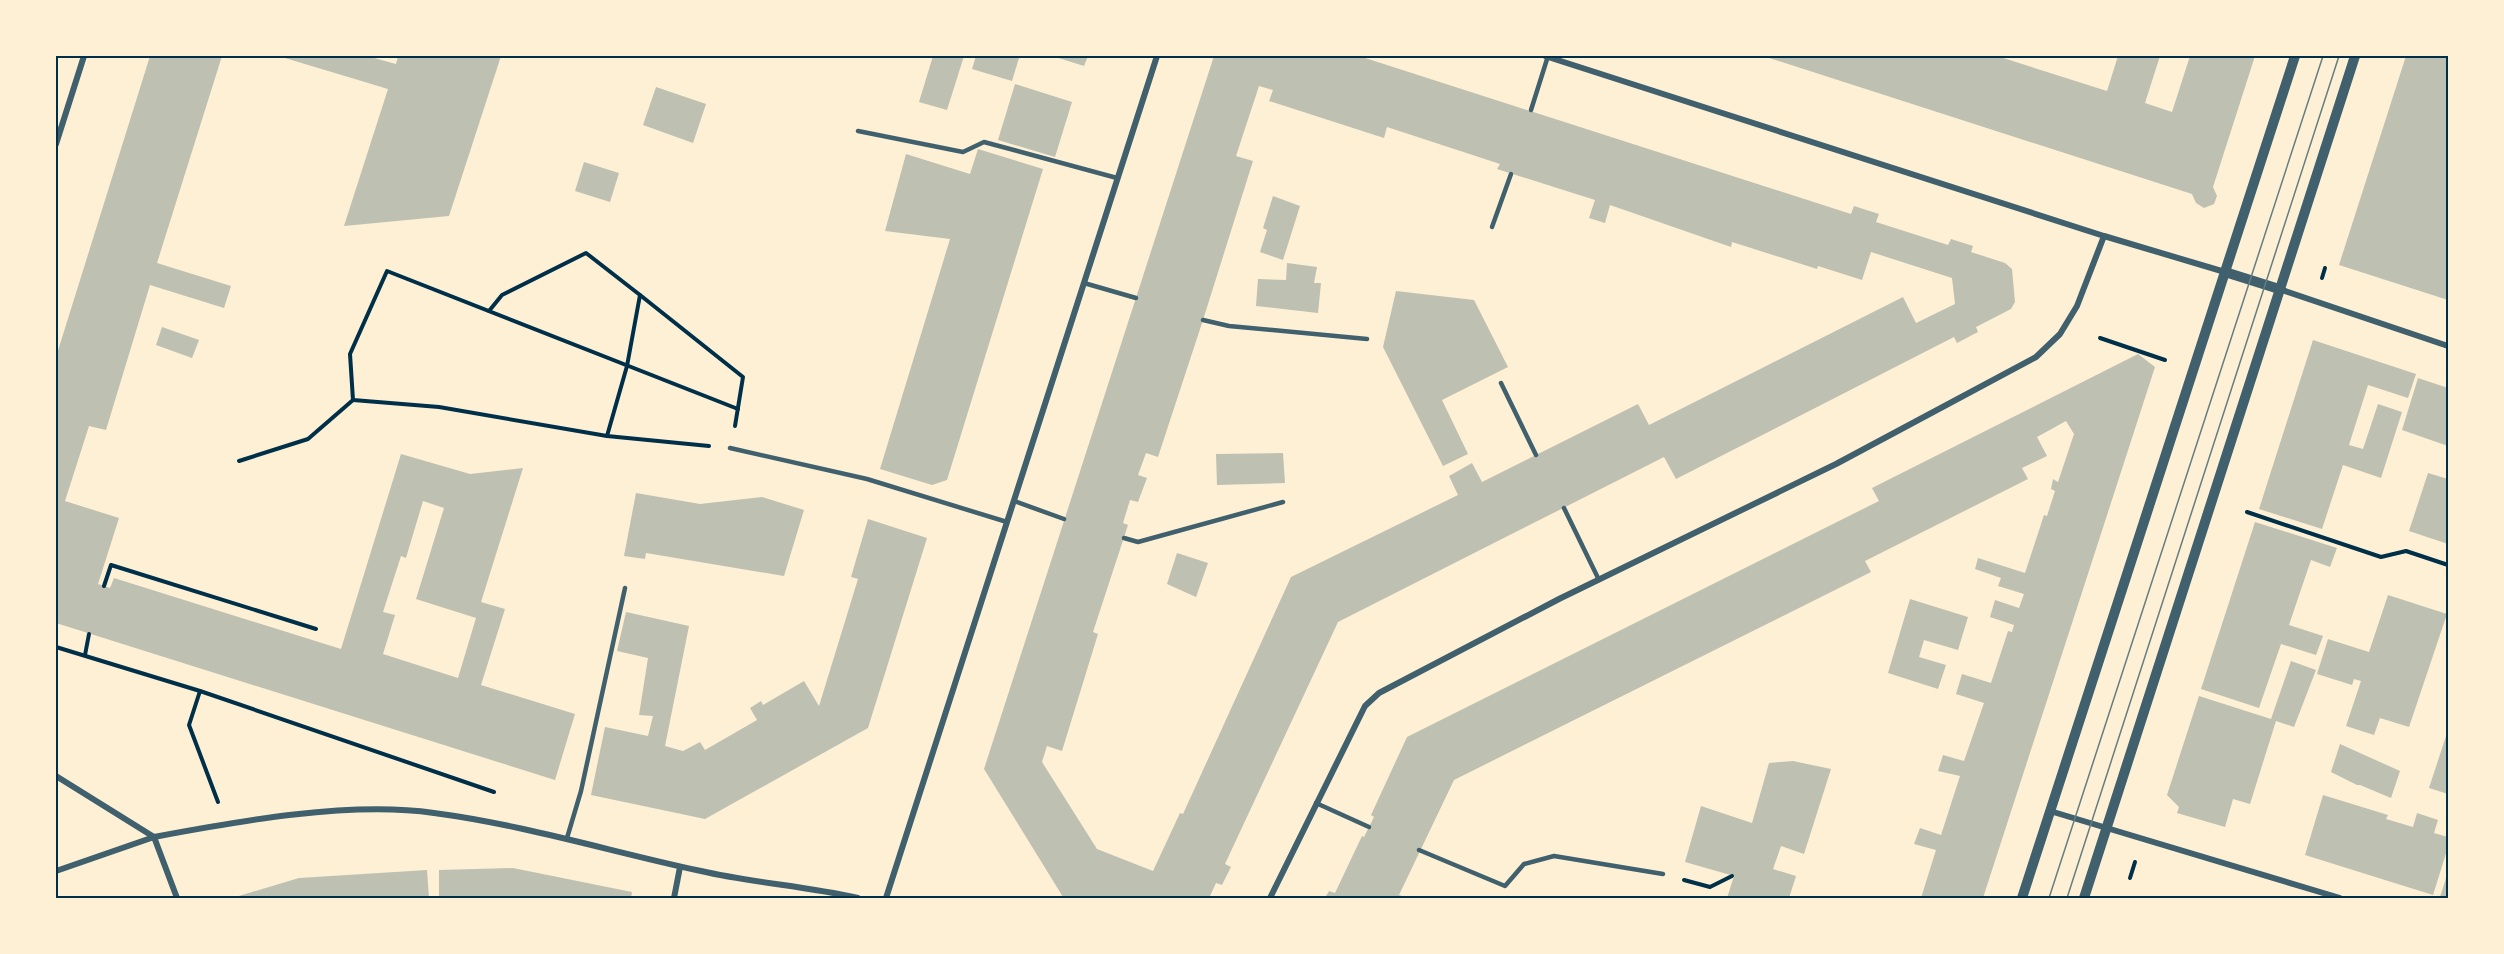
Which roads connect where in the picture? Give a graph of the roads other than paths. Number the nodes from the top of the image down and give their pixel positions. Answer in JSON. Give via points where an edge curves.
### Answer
{"nodes":[{"id":1,"x":84,"y":56,"type":"edge"},
{"id":2,"x":1157,"y":56,"type":"edge"},
{"id":3,"x":1547,"y":56,"type":"edge"},
{"id":4,"x":2295,"y":56,"type":"edge"},
{"id":5,"x":2355,"y":56,"type":"edge"},
{"id":6,"x":1531,"y":110,"type":"dead end"},
{"id":7,"x":858,"y":130,"type":"dead end"},
{"id":8,"x":56,"y":144,"type":"edge"},
{"id":9,"x":1511,"y":174,"type":"dead end"},
{"id":10,"x":1117,"y":178,"type":"junction"},
{"id":11,"x":1492,"y":227,"type":"dead end"},
{"id":12,"x":2104,"y":236,"type":"junction"},
{"id":13,"x":2224,"y":272,"type":"junction"},
{"id":14,"x":1084,"y":283,"type":"junction"},
{"id":15,"x":2279,"y":289,"type":"junction"},
{"id":16,"x":1136,"y":298,"type":"dead end"},
{"id":17,"x":1203,"y":320,"type":"dead end"},
{"id":18,"x":1367,"y":339,"type":"dead end"},
{"id":19,"x":2448,"y":345,"type":"edge"},
{"id":20,"x":1501,"y":382,"type":"dead end"},
{"id":21,"x":730,"y":448,"type":"road end"},
{"id":22,"x":1536,"y":454,"type":"dead end"},
{"id":23,"x":1014,"y":501,"type":"junction"},
{"id":24,"x":1283,"y":502,"type":"dead end"},
{"id":25,"x":1563,"y":508,"type":"dead end"},
{"id":26,"x":1064,"y":519,"type":"dead end"},
{"id":27,"x":1007,"y":522,"type":"junction"},
{"id":28,"x":1124,"y":538,"type":"dead end"},
{"id":29,"x":1599,"y":580,"type":"junction"},
{"id":30,"x":625,"y":588,"type":"dead end"},
{"id":31,"x":56,"y":776,"type":"edge"},
{"id":32,"x":1316,"y":803,"type":"junction"},
{"id":33,"x":2050,"y":811,"type":"junction"},
{"id":34,"x":1369,"y":827,"type":"dead end"},
{"id":35,"x":2106,"y":829,"type":"junction"},
{"id":36,"x":154,"y":837,"type":"junction"},
{"id":37,"x":567,"y":838,"type":"junction"},
{"id":38,"x":1419,"y":850,"type":"dead end"},
{"id":39,"x":680,"y":867,"type":"junction"},
{"id":40,"x":56,"y":871,"type":"edge"},
{"id":41,"x":1664,"y":874,"type":"dead end"},
{"id":42,"x":177,"y":898,"type":"edge"},
{"id":43,"x":674,"y":898,"type":"edge"},
{"id":44,"x":858,"y":898,"type":"edge"},
{"id":45,"x":886,"y":898,"type":"edge"},
{"id":46,"x":1270,"y":898,"type":"edge"},
{"id":47,"x":2022,"y":898,"type":"edge"},
{"id":48,"x":2084,"y":898,"type":"edge"},
{"id":49,"x":2340,"y":898,"type":"edge"}],
"edges":[{"from":1,"to":8,"type":"street"},
{"from":2,"to":10,"type":"street"},
{"from":3,"to":6,"type":"lane"},
{"from":3,"to":12,"type":"street"},
{"from":4,"to":13,"type":"street"},
{"from":5,"to":15,"type":"street"},
{"from":7,"to":10,"type":"lane","via":[[963,152],[984,142]]},
{"from":9,"to":11,"type":"lane"},
{"from":10,"to":14,"type":"street"},
{"from":12,"to":13,"type":"street"},
{"from":12,"to":29,"type":"street","via":[[2077,306],[2060,334],[2036,357],[1836,464]]},
{"from":13,"to":15,"type":"street"},
{"from":13,"to":33,"type":"street"},
{"from":14,"to":16,"type":"lane"},
{"from":14,"to":23,"type":"street"},
{"from":15,"to":19,"type":"street"},
{"from":15,"to":35,"type":"street"},
{"from":17,"to":18,"type":"lane","via":[[1228,326]]},
{"from":20,"to":22,"type":"lane"},
{"from":21,"to":27,"type":"lane","via":[[867,479]]},
{"from":23,"to":26,"type":"lane"},
{"from":23,"to":27,"type":"street"},
{"from":24,"to":28,"type":"lane","via":[[1138,542]]},
{"from":25,"to":29,"type":"lane"},
{"from":27,"to":45,"type":"street"},
{"from":29,"to":32,"type":"street","via":[[1379,693],[1365,706]]},
{"from":30,"to":37,"type":"lane","via":[[581,791]]},
{"from":31,"to":36,"type":"street"},
{"from":32,"to":34,"type":"lane"},
{"from":32,"to":46,"type":"street"},
{"from":33,"to":35,"type":"street"},
{"from":33,"to":47,"type":"street"},
{"from":35,"to":48,"type":"street"},
{"from":35,"to":49,"type":"street"},
{"from":36,"to":37,"type":"street","via":[[246,821],[382,810],[433,812]]},
{"from":36,"to":40,"type":"street"},
{"from":36,"to":42,"type":"street"},
{"from":37,"to":39,"type":"street"},
{"from":38,"to":41,"type":"lane","via":[[1505,886],[1524,864],[1554,856]]},
{"from":39,"to":43,"type":"street"},
{"from":39,"to":44,"type":"street"}]}
